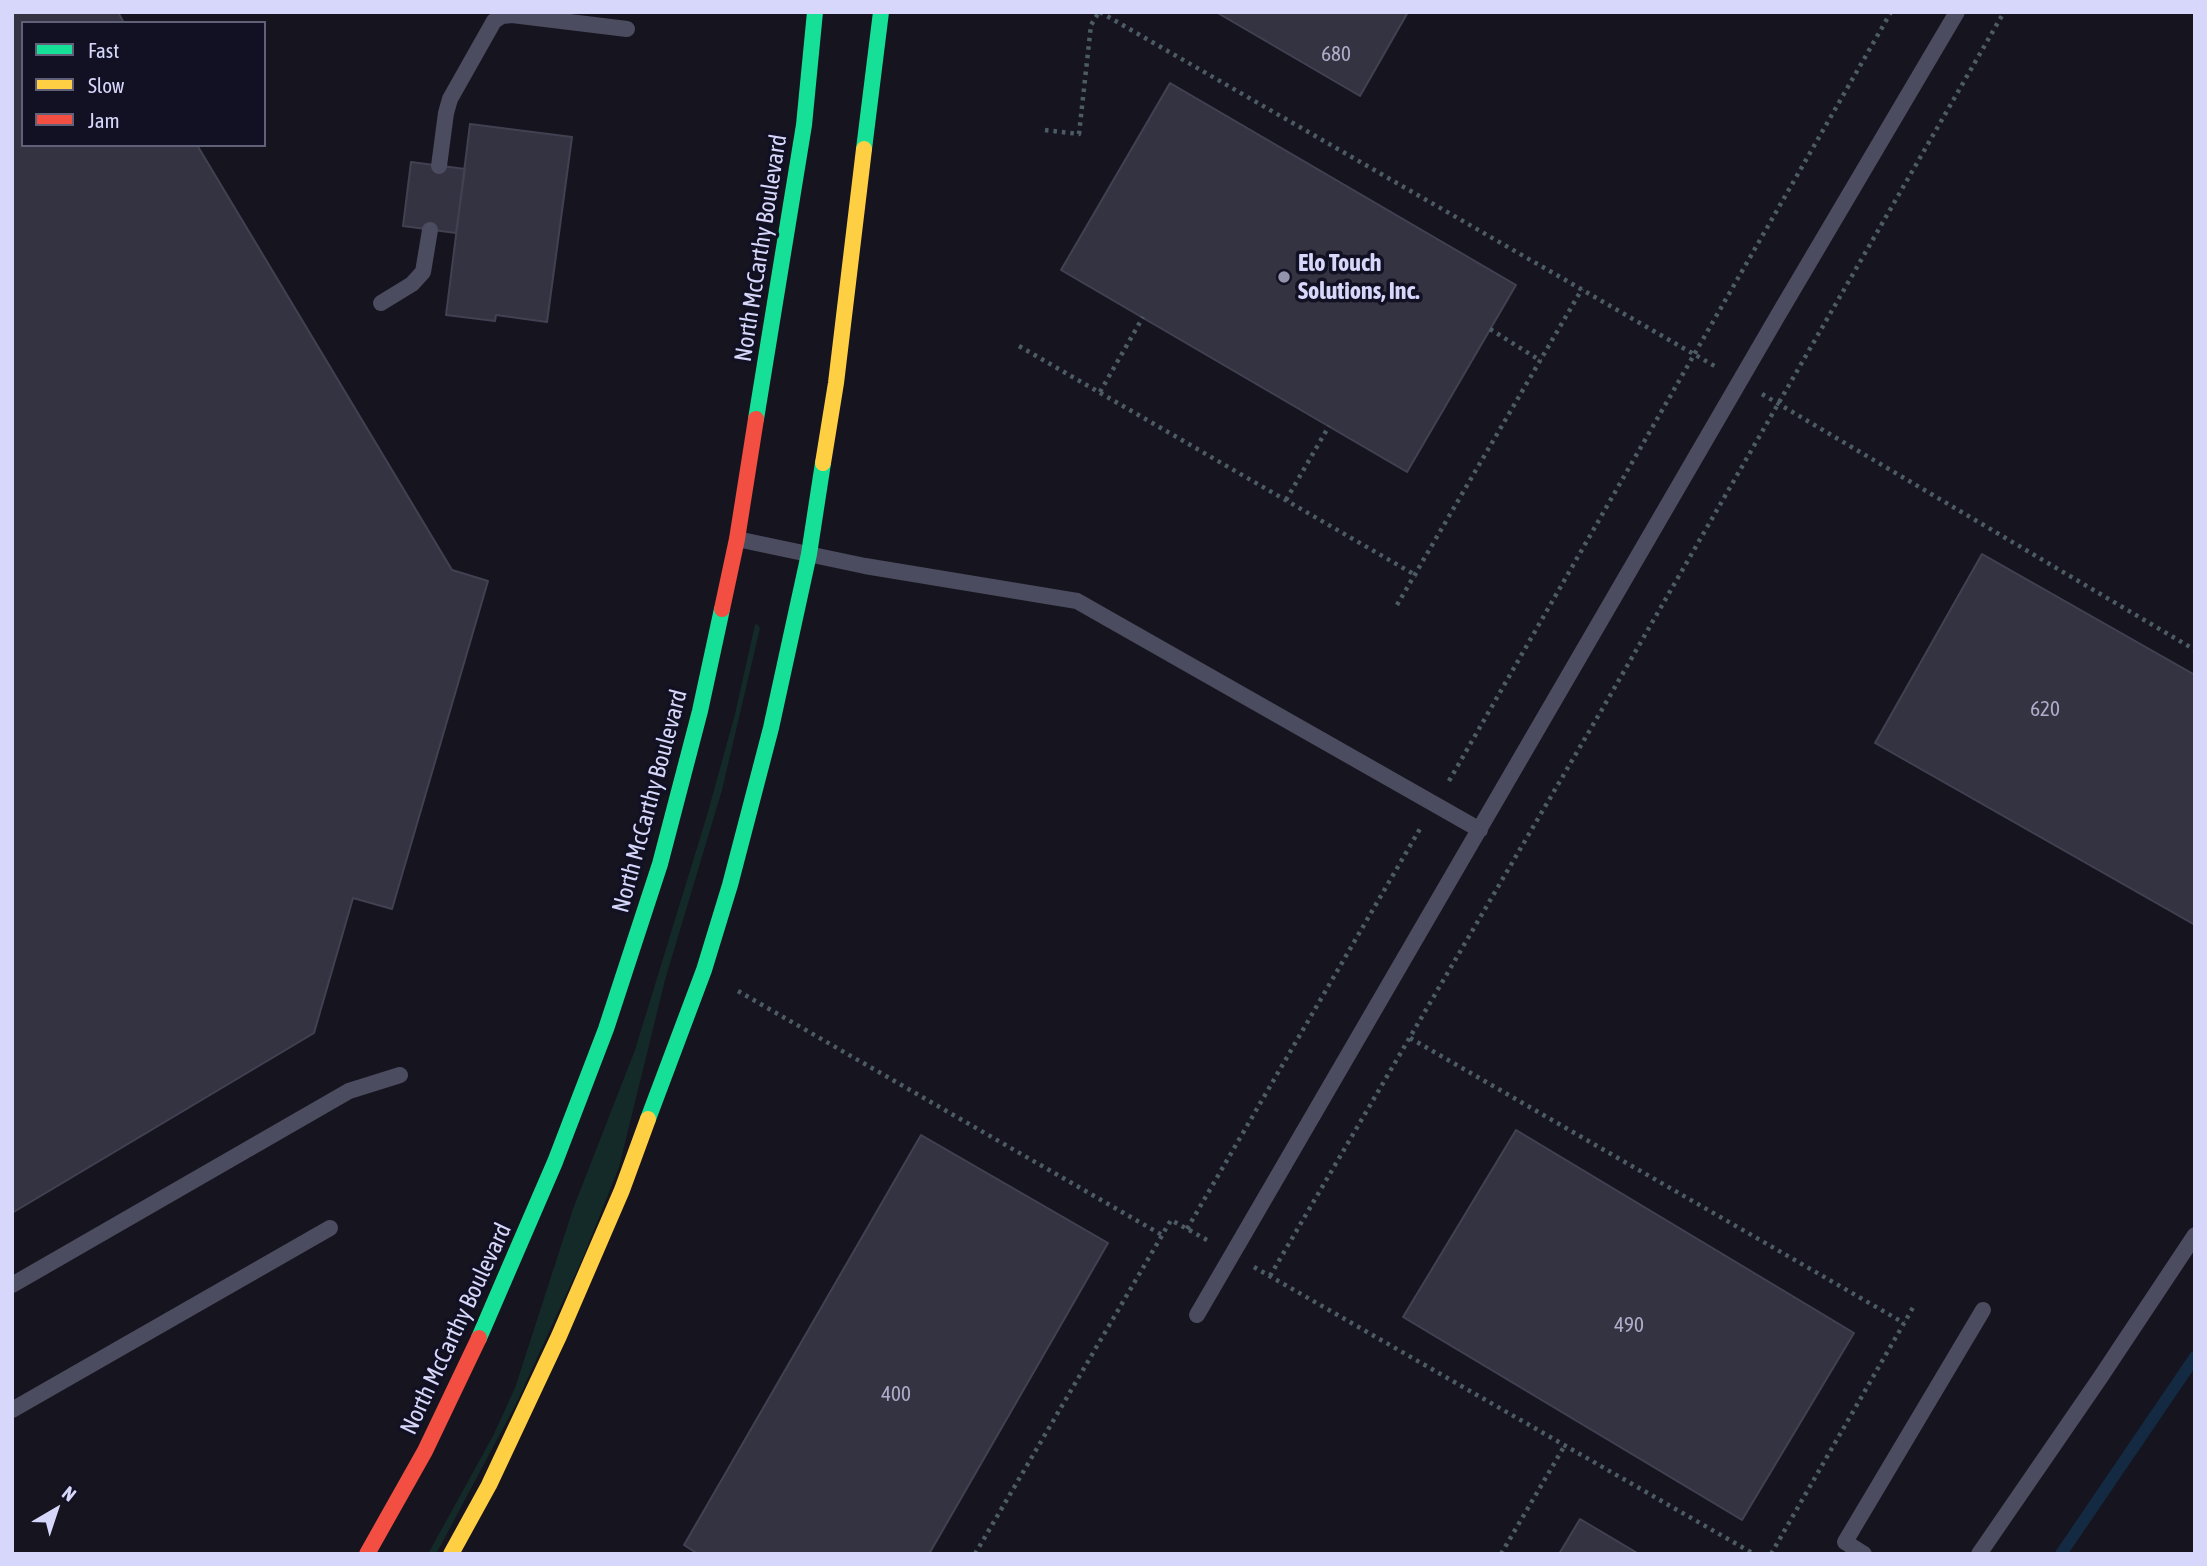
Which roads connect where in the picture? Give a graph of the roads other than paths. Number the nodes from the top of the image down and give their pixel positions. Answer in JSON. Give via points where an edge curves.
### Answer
{"nodes":[{"id":1,"x":815,"y":12,"type":"edge"},
{"id":2,"x":881,"y":12,"type":"edge"},
{"id":3,"x":1957,"y":12,"type":"edge"},
{"id":4,"x":627,"y":29,"type":"dead end"},
{"id":5,"x":439,"y":166,"type":"dead end"},
{"id":6,"x":430,"y":230,"type":"dead end"},
{"id":7,"x":381,"y":303,"type":"dead end"},
{"id":8,"x":737,"y":539,"type":"junction"},
{"id":9,"x":809,"y":554,"type":"junction"},
{"id":10,"x":1480,"y":830,"type":"junction"},
{"id":11,"x":400,"y":1075,"type":"dead end"},
{"id":12,"x":330,"y":1228,"type":"dead end"},
{"id":13,"x":2195,"y":1235,"type":"edge"},
{"id":14,"x":12,"y":1285,"type":"edge"},
{"id":15,"x":1983,"y":1310,"type":"dead end"},
{"id":16,"x":1196,"y":1315,"type":"dead end"},
{"id":17,"x":12,"y":1410,"type":"edge"},
{"id":18,"x":368,"y":1554,"type":"edge"},
{"id":19,"x":451,"y":1554,"type":"edge"},
{"id":20,"x":1864,"y":1554,"type":"edge"},
{"id":21,"x":1979,"y":1554,"type":"edge"}],
"edges":[{"from":1,"to":8,"type":"main road","name":"North McCarthy Boulevard","via":[[804,125]]},
{"from":2,"to":9,"type":"main road","via":[[836,383]]},
{"from":3,"to":10,"type":"lane"},
{"from":4,"to":5,"type":"lane","via":[[512,15],[494,21],[450,99]]},
{"from":6,"to":7,"type":"lane","via":[[423,272]]},
{"from":8,"to":9,"type":"lane"},
{"from":8,"to":18,"type":"main road","name":"North McCarthy Boulevard","via":[[700,712],[660,864],[607,1029],[494,1307],[425,1451]]},
{"from":9,"to":10,"type":"lane","via":[[1077,601]]},
{"from":9,"to":19,"type":"main road","via":[[771,728],[704,970],[627,1178],[559,1336]]},
{"from":10,"to":16,"type":"lane"},
{"from":11,"to":14,"type":"lane","via":[[349,1091]]},
{"from":12,"to":17,"type":"lane"},
{"from":13,"to":21,"type":"lane"},
{"from":15,"to":20,"type":"lane","via":[[1845,1542]]}]}
